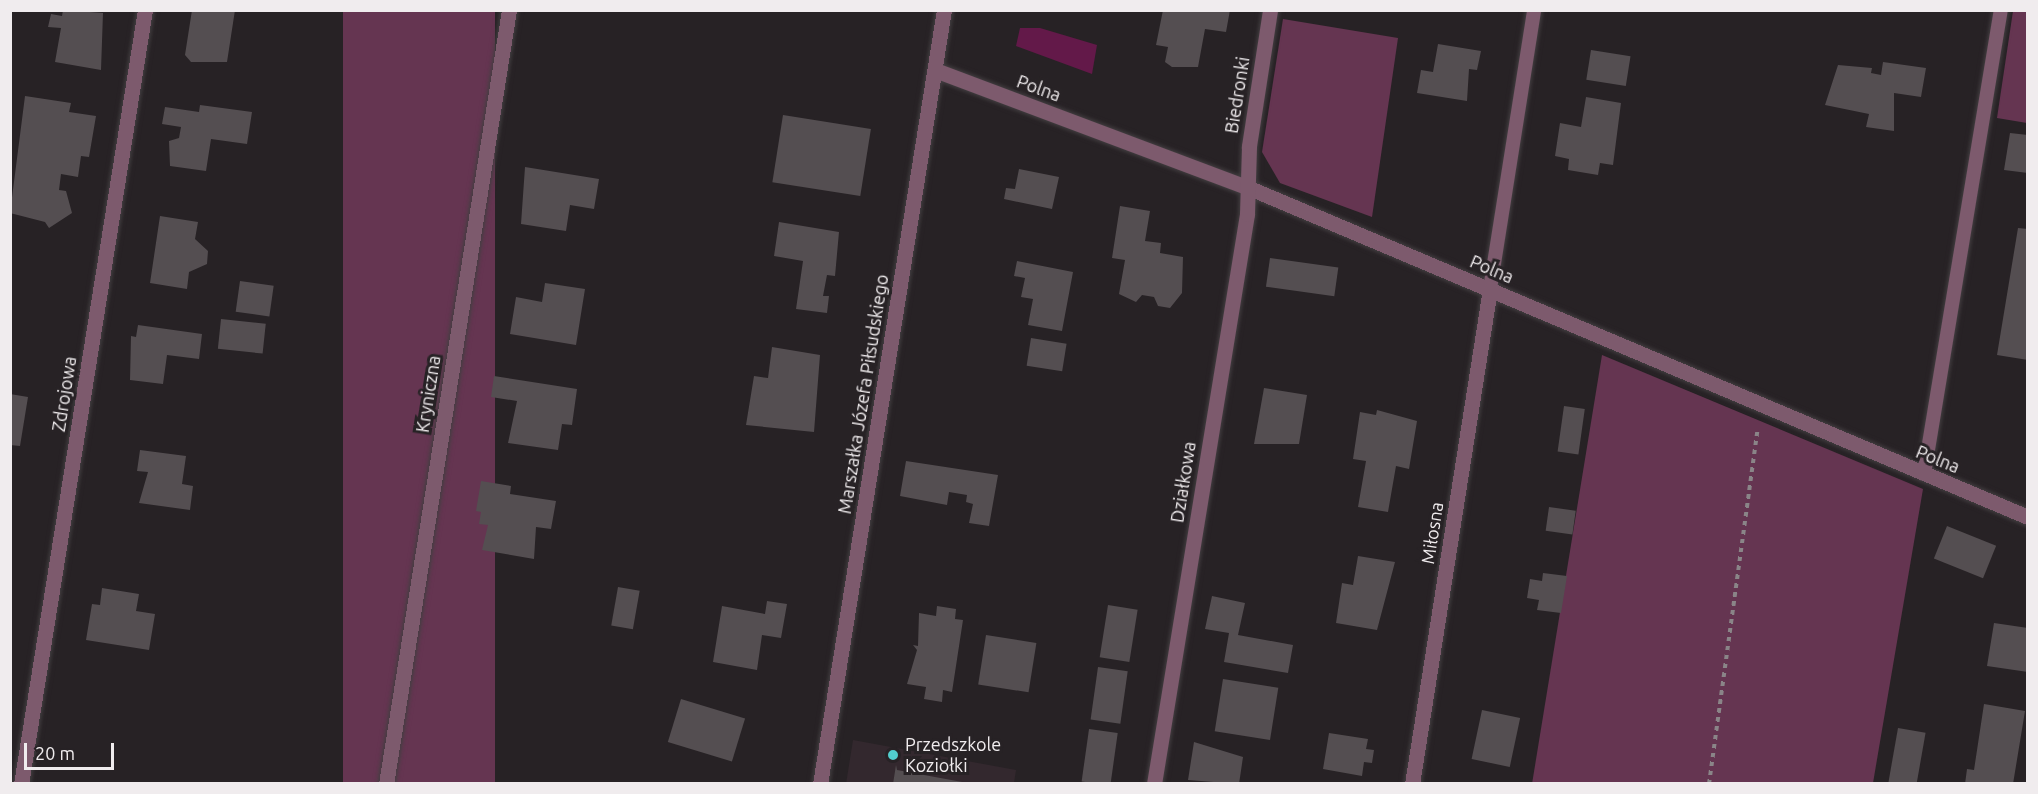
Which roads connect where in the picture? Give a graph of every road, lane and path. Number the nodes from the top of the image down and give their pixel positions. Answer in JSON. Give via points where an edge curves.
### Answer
{"nodes":[{"id":1,"x":145,"y":10,"type":"edge"},
{"id":2,"x":509,"y":10,"type":"edge"},
{"id":3,"x":944,"y":10,"type":"edge"},
{"id":4,"x":1270,"y":10,"type":"edge"},
{"id":5,"x":1534,"y":10,"type":"edge"},
{"id":6,"x":2001,"y":10,"type":"edge"},
{"id":7,"x":934,"y":70,"type":"junction"},
{"id":8,"x":1247,"y":187,"type":"junction"},
{"id":9,"x":1490,"y":289,"type":"junction"},
{"id":10,"x":1761,"y":407,"type":"junction"},
{"id":11,"x":1924,"y":474,"type":"junction"},
{"id":12,"x":2028,"y":517,"type":"edge"},
{"id":13,"x":21,"y":783,"type":"edge"},
{"id":14,"x":386,"y":783,"type":"edge"},
{"id":15,"x":820,"y":783,"type":"edge"},
{"id":16,"x":1154,"y":783,"type":"edge"},
{"id":17,"x":1412,"y":783,"type":"edge"},
{"id":18,"x":1709,"y":783,"type":"edge"}],
"edges":[{"from":1,"to":13,"type":"street","name":"Zdrojowa"},
{"from":2,"to":14,"type":"street","name":"Kryniczna"},
{"from":3,"to":7,"type":"street","name":"Marszałka Józefa Piłsudskiego"},
{"from":4,"to":8,"type":"street","name":"Biedronki"},
{"from":5,"to":9,"type":"lane"},
{"from":6,"to":11,"type":"lane"},
{"from":7,"to":8,"type":"street","name":"Polna"},
{"from":7,"to":15,"type":"street","name":"Marszałka Józefa Piłsudskiego"},
{"from":8,"to":9,"type":"street","name":"Polna"},
{"from":8,"to":16,"type":"street","name":"Działkowa"},
{"from":9,"to":10,"type":"street","name":"Polna"},
{"from":9,"to":17,"type":"street","name":"Miłosna"},
{"from":10,"to":11,"type":"street","name":"Polna"},
{"from":10,"to":18,"type":"path"},
{"from":11,"to":12,"type":"street","name":"Polna"}]}
